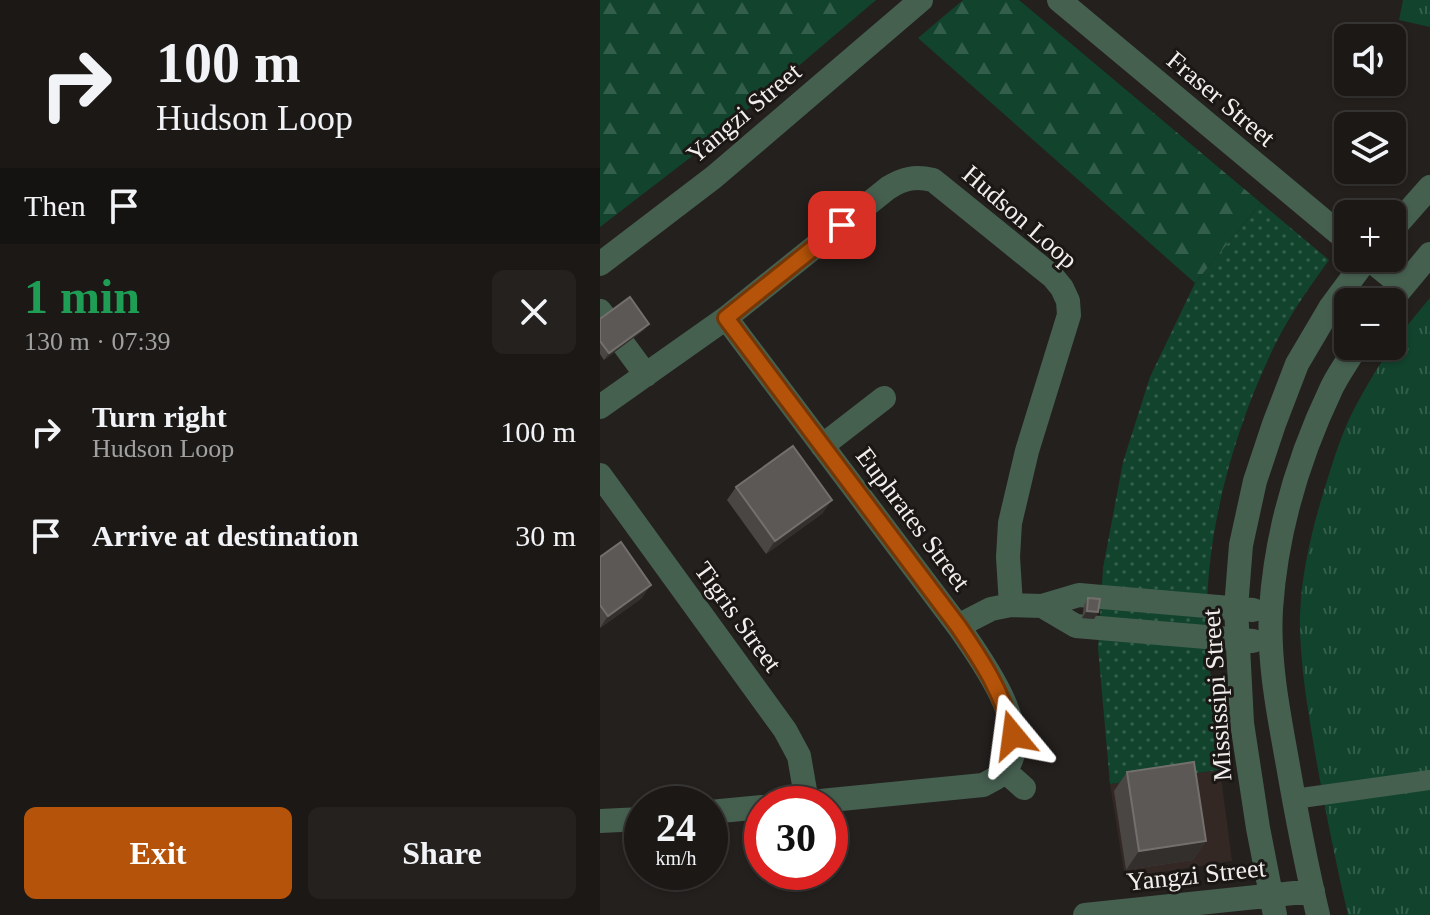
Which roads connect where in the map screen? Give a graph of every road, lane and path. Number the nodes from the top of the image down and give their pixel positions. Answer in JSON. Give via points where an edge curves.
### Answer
{"nodes":[{"id":1,"x":921,"y":0,"type":"edge"},
{"id":2,"x":1059,"y":0,"type":"edge"},
{"id":3,"x":1430,"y":187,"type":"edge"},
{"id":4,"x":1406,"y":214,"type":"edge"},
{"id":5,"x":1334,"y":229,"type":"edge"},
{"id":6,"x":1430,"y":254,"type":"edge"},
{"id":7,"x":600,"y":264,"type":"edge"},
{"id":8,"x":1357,"y":272,"type":"edge"},
{"id":9,"x":1379,"y":272,"type":"edge"},
{"id":10,"x":1391,"y":288,"type":"edge"},
{"id":11,"x":1401,"y":288,"type":"edge"},
{"id":12,"x":726,"y":318,"type":"junction"},
{"id":13,"x":624,"y":345,"type":"edge"},
{"id":14,"x":1348,"y":360,"type":"edge"},
{"id":15,"x":646,"y":375,"type":"junction"},
{"id":16,"x":884,"y":398,"type":"dead end"},
{"id":17,"x":600,"y":407,"type":"edge"},
{"id":18,"x":822,"y":446,"type":"junction"},
{"id":19,"x":600,"y":475,"type":"edge"},
{"id":20,"x":1011,"y":605,"type":"junction"},
{"id":21,"x":1042,"y":606,"type":"junction"},
{"id":22,"x":1236,"y":608,"type":"junction"},
{"id":23,"x":1271,"y":611,"type":"junction"},
{"id":24,"x":958,"y":626,"type":"junction"},
{"id":25,"x":1237,"y":640,"type":"junction"},
{"id":26,"x":1271,"y":643,"type":"junction"},
{"id":27,"x":1005,"y":771,"type":"junction"},
{"id":28,"x":1430,"y":780,"type":"edge"},
{"id":29,"x":799,"y":786,"type":"edge"},
{"id":30,"x":1024,"y":788,"type":"dead end"},
{"id":31,"x":848,"y":798,"type":"edge"},
{"id":32,"x":1294,"y":799,"type":"junction"},
{"id":33,"x":624,"y":820,"type":"edge"},
{"id":34,"x":600,"y":821,"type":"edge"},
{"id":35,"x":1313,"y":891,"type":"junction"},
{"id":36,"x":1272,"y":905,"type":"edge"},
{"id":37,"x":1085,"y":915,"type":"edge"},
{"id":38,"x":1318,"y":915,"type":"edge"}],
"edges":[{"from":1,"to":7,"type":"street","name":"Yangzi Street","via":[[714,177]]},
{"from":2,"to":5,"type":"street","name":"Fraser Street"},
{"from":3,"to":4,"type":"street"},
{"from":6,"to":11,"type":"street"},
{"from":8,"to":22,"type":"street","name":"Mississipi Street","via":[[1297,364],[1274,424],[1241,545]]},
{"from":9,"to":10,"type":"street"},
{"from":12,"to":15,"type":"street","name":"Hudson Loop"},
{"from":12,"to":18,"type":"street","name":"Euphrates Street"},
{"from":12,"to":20,"type":"street","name":"Hudson Loop","via":[[888,188],[917,176],[947,189],[1053,277],[1068,301],[1069,315],[1010,523]]},
{"from":13,"to":15,"type":"street"},
{"from":14,"to":23,"type":"street","via":[[1333,385],[1292,492]]},
{"from":15,"to":17,"type":"street","name":"Hudson Loop"},
{"from":16,"to":18,"type":"street"},
{"from":18,"to":24,"type":"street","name":"Euphrates Street"},
{"from":19,"to":29,"type":"street","name":"Tigris Street","via":[[785,730],[799,756]]},
{"from":20,"to":21,"type":"street"},
{"from":20,"to":24,"type":"street"},
{"from":21,"to":22,"type":"street","via":[[1079,595]]},
{"from":21,"to":25,"type":"street","via":[[1076,626]]},
{"from":22,"to":23,"type":"street"},
{"from":22,"to":25,"type":"street","name":"Mississipi Street"},
{"from":23,"to":26,"type":"street"},
{"from":24,"to":27,"type":"street","name":"Euphrates Street","via":[[986,666],[1008,714],[1013,750]]},
{"from":25,"to":26,"type":"street"},
{"from":25,"to":36,"type":"street","name":"Mississipi Street","via":[[1242,723]]},
{"from":26,"to":32,"type":"street"},
{"from":27,"to":30,"type":"street"},
{"from":27,"to":31,"type":"street","via":[[983,785]]},
{"from":28,"to":32,"type":"lane"},
{"from":32,"to":35,"type":"street"},
{"from":33,"to":34,"type":"street"},
{"from":35,"to":36,"type":"street","name":"Yangzi Street"},
{"from":35,"to":38,"type":"street"},
{"from":36,"to":37,"type":"street","name":"Yangzi Street"}]}
